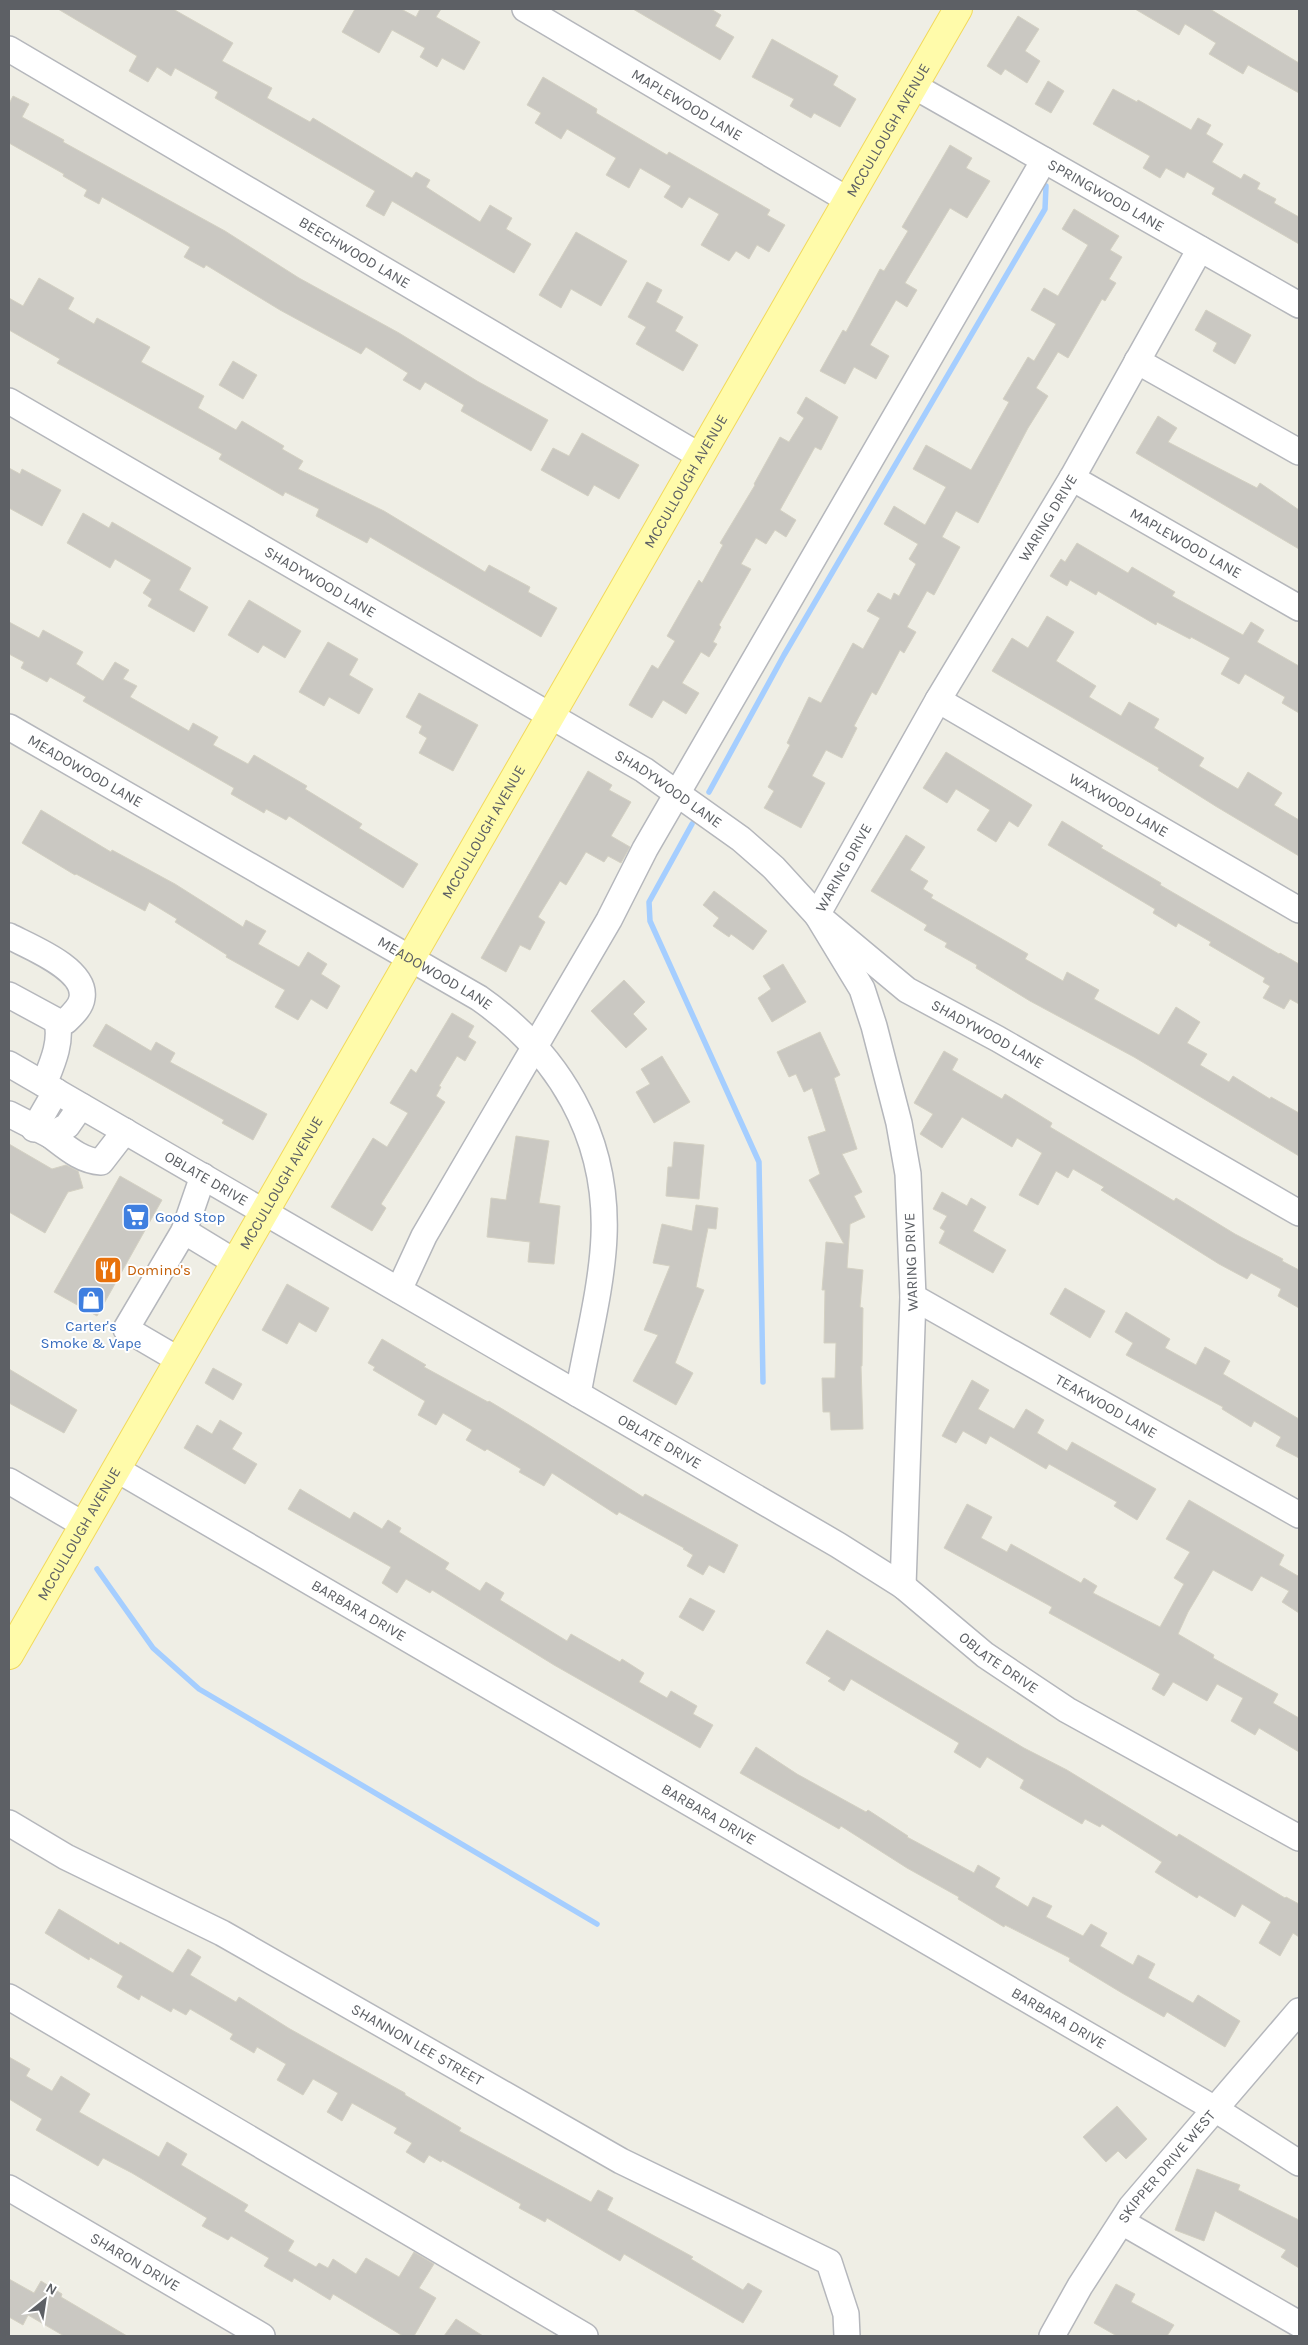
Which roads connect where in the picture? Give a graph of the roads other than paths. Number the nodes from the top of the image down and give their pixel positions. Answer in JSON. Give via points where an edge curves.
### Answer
{"nodes":[{"id":1,"x":525,"y":9,"type":"edge"},
{"id":2,"x":958,"y":9,"type":"edge"},
{"id":3,"x":9,"y":50,"type":"edge"},
{"id":4,"x":914,"y":86,"type":"junction"},
{"id":5,"x":1044,"y":160,"type":"junction"},
{"id":6,"x":848,"y":200,"type":"junction"},
{"id":7,"x":1200,"y":249,"type":"junction"},
{"id":8,"x":1299,"y":305,"type":"edge"},
{"id":9,"x":1137,"y":361,"type":"junction"},
{"id":10,"x":9,"y":401,"type":"edge"},
{"id":11,"x":1299,"y":452,"type":"edge"},
{"id":12,"x":700,"y":456,"type":"junction"},
{"id":13,"x":1072,"y":478,"type":"junction"},
{"id":14,"x":1299,"y":608,"type":"edge"},
{"id":15,"x":938,"y":700,"type":"junction"},
{"id":16,"x":550,"y":716,"type":"junction"},
{"id":17,"x":9,"y":727,"type":"edge"},
{"id":18,"x":678,"y":794,"type":"junction"},
{"id":19,"x":1299,"y":910,"type":"edge"},
{"id":20,"x":817,"y":915,"type":"junction"},
{"id":21,"x":9,"y":936,"type":"edge"},
{"id":22,"x":410,"y":959,"type":"junction"},
{"id":23,"x":9,"y":995,"type":"edge"},
{"id":24,"x":56,"y":1021,"type":"junction"},
{"id":25,"x":535,"y":1045,"type":"junction"},
{"id":26,"x":9,"y":1064,"type":"edge"},
{"id":27,"x":50,"y":1088,"type":"junction"},
{"id":28,"x":81,"y":1106,"type":"junction"},
{"id":29,"x":9,"y":1114,"type":"edge"},
{"id":30,"x":125,"y":1131,"type":"junction"},
{"id":31,"x":42,"y":1132,"type":"junction"},
{"id":32,"x":203,"y":1176,"type":"junction"},
{"id":33,"x":265,"y":1211,"type":"junction"},
{"id":34,"x":1299,"y":1213,"type":"edge"},
{"id":35,"x":184,"y":1231,"type":"junction"},
{"id":36,"x":236,"y":1262,"type":"junction"},
{"id":37,"x":400,"y":1290,"type":"junction"},
{"id":38,"x":913,"y":1297,"type":"junction"},
{"id":39,"x":179,"y":1360,"type":"junction"},
{"id":40,"x":578,"y":1394,"type":"junction"},
{"id":41,"x":116,"y":1469,"type":"junction"},
{"id":42,"x":9,"y":1481,"type":"edge"},
{"id":43,"x":1299,"y":1515,"type":"edge"},
{"id":44,"x":84,"y":1525,"type":"junction"},
{"id":45,"x":902,"y":1586,"type":"junction"},
{"id":46,"x":9,"y":1655,"type":"edge"},
{"id":47,"x":9,"y":1823,"type":"edge"},
{"id":48,"x":1299,"y":1838,"type":"edge"},
{"id":49,"x":9,"y":1997,"type":"edge"},
{"id":50,"x":1299,"y":2011,"type":"edge"},
{"id":51,"x":1215,"y":2109,"type":"junction"},
{"id":52,"x":1299,"y":2163,"type":"edge"},
{"id":53,"x":9,"y":2188,"type":"edge"},
{"id":54,"x":1122,"y":2222,"type":"junction"},
{"id":55,"x":1299,"y":2324,"type":"edge"},
{"id":56,"x":262,"y":2336,"type":"edge"},
{"id":57,"x":585,"y":2336,"type":"edge"},
{"id":58,"x":847,"y":2336,"type":"edge"},
{"id":59,"x":1052,"y":2336,"type":"edge"}],
"edges":[{"from":1,"to":6,"type":"street","name":"MAPLEWOOD LANE"},
{"from":2,"to":4,"type":"main road","name":"MCCULLOUGH AVENUE"},
{"from":3,"to":12,"type":"street","name":"BEECHWOOD LANE"},
{"from":4,"to":5,"type":"street","name":"SPRINGWOOD LANE"},
{"from":4,"to":6,"type":"main road","name":"MCCULLOUGH AVENUE"},
{"from":5,"to":7,"type":"street","name":"SPRINGWOOD LANE"},
{"from":5,"to":18,"type":"street"},
{"from":6,"to":12,"type":"main road","name":"MCCULLOUGH AVENUE"},
{"from":7,"to":8,"type":"street","name":"SPRINGWOOD LANE"},
{"from":7,"to":9,"type":"street","name":"WARING DRIVE"},
{"from":9,"to":11,"type":"street"},
{"from":9,"to":13,"type":"street","name":"WARING DRIVE"},
{"from":10,"to":16,"type":"street","name":"SHADYWOOD LANE"},
{"from":12,"to":16,"type":"main road","name":"MCCULLOUGH AVENUE"},
{"from":13,"to":14,"type":"street","name":"MAPLEWOOD LANE"},
{"from":13,"to":15,"type":"street","name":"WARING DRIVE"},
{"from":15,"to":19,"type":"street","name":"WAXWOOD LANE"},
{"from":15,"to":20,"type":"street","name":"WARING DRIVE"},
{"from":16,"to":18,"type":"street","name":"SHADYWOOD LANE","via":[[644,770]]},
{"from":16,"to":22,"type":"main road","name":"MCCULLOUGH AVENUE"},
{"from":17,"to":22,"type":"street","name":"MEADOWOOD LANE"},
{"from":18,"to":20,"type":"street","name":"SHADYWOOD LANE","via":[[741,838]]},
{"from":18,"to":25,"type":"street"},
{"from":20,"to":34,"type":"street","name":"SHADYWOOD LANE","via":[[907,990]]},
{"from":20,"to":38,"type":"street","name":"WARING DRIVE","via":[[862,989],[899,1123],[908,1174]]},
{"from":21,"to":24,"type":"street","via":[[74,973],[82,986],[82,1000],[76,1011],[66,1021]]},
{"from":22,"to":25,"type":"street","name":"MEADOWOOD LANE","via":[[502,1014]]},
{"from":22,"to":33,"type":"main road","name":"MCCULLOUGH AVENUE"},
{"from":23,"to":24,"type":"street"},
{"from":24,"to":27,"type":"street","via":[[59,1032]]},
{"from":25,"to":37,"type":"street","via":[[424,1236]]},
{"from":25,"to":40,"type":"street","name":"MEADOWOOD LANE","via":[[574,1100],[595,1153],[601,1180],[602,1264]]},
{"from":26,"to":27,"type":"street","name":"OBLATE DRIVE"},
{"from":27,"to":28,"type":"street","name":"OBLATE DRIVE"},
{"from":27,"to":31,"type":"street"},
{"from":28,"to":30,"type":"street","name":"OBLATE DRIVE"},
{"from":28,"to":31,"type":"street","via":[[67,1126]]},
{"from":29,"to":31,"type":"street"},
{"from":30,"to":31,"type":"street","via":[[101,1162],[76,1155]]},
{"from":30,"to":32,"type":"street","name":"OBLATE DRIVE"},
{"from":32,"to":33,"type":"street","name":"OBLATE DRIVE"},
{"from":32,"to":35,"type":"street"},
{"from":33,"to":36,"type":"main road","name":"MCCULLOUGH AVENUE"},
{"from":33,"to":37,"type":"street","name":"OBLATE DRIVE"},
{"from":35,"to":36,"type":"street"},
{"from":35,"to":39,"type":"street","via":[[126,1329]]},
{"from":36,"to":39,"type":"main road","name":"MCCULLOUGH AVENUE"},
{"from":37,"to":40,"type":"street","name":"OBLATE DRIVE"},
{"from":38,"to":43,"type":"street","name":"TEAKWOOD LANE"},
{"from":38,"to":45,"type":"street","name":"WARING DRIVE"},
{"from":39,"to":41,"type":"main road","name":"MCCULLOUGH AVENUE"},
{"from":40,"to":45,"type":"street","name":"OBLATE DRIVE","via":[[838,1545]]},
{"from":41,"to":44,"type":"main road","name":"MCCULLOUGH AVENUE"},
{"from":41,"to":51,"type":"street","name":"BARBARA DRIVE"},
{"from":42,"to":44,"type":"street"},
{"from":44,"to":46,"type":"main road","name":"MCCULLOUGH AVENUE"},
{"from":45,"to":48,"type":"street","name":"OBLATE DRIVE","via":[[985,1655],[1067,1710]]},
{"from":47,"to":58,"type":"street","name":"SHANNON LEE STREET","via":[[66,1857],[222,1933],[621,2161],[829,2262],[846,2314]]},
{"from":49,"to":57,"type":"street"},
{"from":50,"to":51,"type":"street","name":"SKIPPER DRIVE WEST"},
{"from":51,"to":52,"type":"street","name":"BARBARA DRIVE"},
{"from":51,"to":54,"type":"street","name":"SKIPPER DRIVE WEST","via":[[1131,2207]]},
{"from":53,"to":56,"type":"street","name":"SHARON DRIVE"},
{"from":54,"to":55,"type":"street"},
{"from":54,"to":59,"type":"street","name":"SKIPPER DRIVE WEST"}]}
